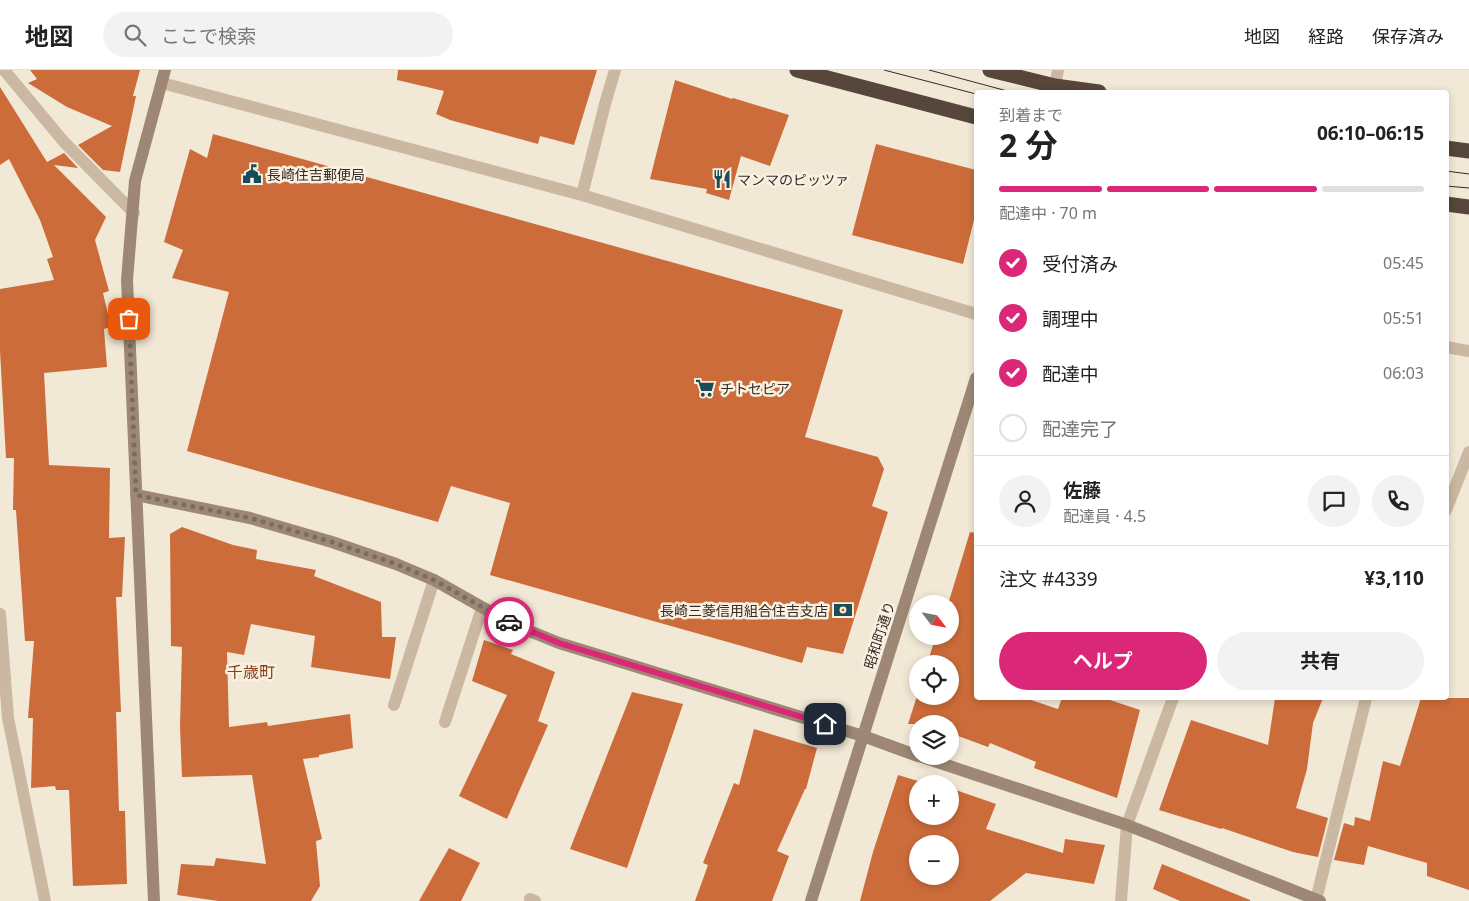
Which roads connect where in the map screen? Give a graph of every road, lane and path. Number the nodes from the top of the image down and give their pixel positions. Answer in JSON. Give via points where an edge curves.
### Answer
{"nodes":[{"id":1,"x":4,"y":70,"type":"edge"},
{"id":2,"x":165,"y":70,"type":"edge"},
{"id":3,"x":615,"y":70,"type":"edge"},
{"id":4,"x":797,"y":70,"type":"edge"},
{"id":5,"x":990,"y":70,"type":"edge"},
{"id":6,"x":1058,"y":70,"type":"edge"},
{"id":7,"x":162,"y":83,"type":"junction"},
{"id":8,"x":1054,"y":89,"type":"edge"},
{"id":9,"x":1069,"y":90,"type":"edge"},
{"id":10,"x":974,"y":116,"type":"edge"},
{"id":11,"x":1449,"y":148,"type":"edge"},
{"id":12,"x":1469,"y":151,"type":"edge"},
{"id":13,"x":582,"y":195,"type":"junction"},
{"id":14,"x":1449,"y":204,"type":"edge"},
{"id":15,"x":1469,"y":207,"type":"edge"},
{"id":16,"x":134,"y":213,"type":"junction"},
{"id":17,"x":974,"y":313,"type":"edge"},
{"id":18,"x":1449,"y":348,"type":"edge"},
{"id":19,"x":1469,"y":351,"type":"edge"},
{"id":20,"x":974,"y":384,"type":"edge"},
{"id":21,"x":1469,"y":452,"type":"edge"},
{"id":22,"x":136,"y":495,"type":"junction"},
{"id":23,"x":1449,"y":502,"type":"edge"},
{"id":24,"x":434,"y":580,"type":"junction"},
{"id":25,"x":482,"y":608,"type":"junction"},
{"id":26,"x":0,"y":614,"type":"edge"},
{"id":27,"x":1172,"y":700,"type":"edge"},
{"id":28,"x":1366,"y":700,"type":"edge"},
{"id":29,"x":394,"y":705,"type":"dead end"},
{"id":30,"x":4,"y":718,"type":"edge"},
{"id":31,"x":445,"y":722,"type":"dead end"},
{"id":32,"x":863,"y":736,"type":"junction"},
{"id":33,"x":909,"y":753,"type":"edge"},
{"id":34,"x":945,"y":765,"type":"edge"},
{"id":35,"x":1127,"y":825,"type":"junction"},
{"id":36,"x":1318,"y":900,"type":"edge"},
{"id":37,"x":45,"y":901,"type":"edge"},
{"id":38,"x":154,"y":901,"type":"edge"},
{"id":39,"x":812,"y":901,"type":"edge"},
{"id":40,"x":1121,"y":901,"type":"edge"}],
"edges":[{"from":1,"to":16,"type":"street","via":[[64,142]]},
{"from":2,"to":7,"type":"street"},
{"from":3,"to":13,"type":"street"},
{"from":4,"to":10,"type":"highway"},
{"from":5,"to":8,"type":"highway"},
{"from":6,"to":8,"type":"street"},
{"from":7,"to":13,"type":"street"},
{"from":7,"to":16,"type":"street","via":[[135,181]]},
{"from":8,"to":9,"type":"highway"},
{"from":11,"to":12,"type":"highway"},
{"from":13,"to":17,"type":"street"},
{"from":14,"to":15,"type":"highway"},
{"from":16,"to":22,"type":"street","via":[[127,280]]},
{"from":18,"to":19,"type":"street"},
{"from":20,"to":32,"type":"street","name":"昭和町通り"},
{"from":21,"to":23,"type":"street"},
{"from":22,"to":24,"type":"street","via":[[250,518],[332,542]]},
{"from":22,"to":38,"type":"street"},
{"from":24,"to":25,"type":"street"},
{"from":24,"to":29,"type":"street"},
{"from":25,"to":31,"type":"street"},
{"from":25,"to":32,"type":"street","via":[[559,643]]},
{"from":26,"to":30,"type":"street"},
{"from":27,"to":35,"type":"street"},
{"from":28,"to":36,"type":"street"},
{"from":30,"to":37,"type":"street"},
{"from":32,"to":33,"type":"street"},
{"from":32,"to":39,"type":"street","name":"昭和町通り"},
{"from":34,"to":35,"type":"street"},
{"from":35,"to":36,"type":"street"},
{"from":35,"to":40,"type":"street"}]}
